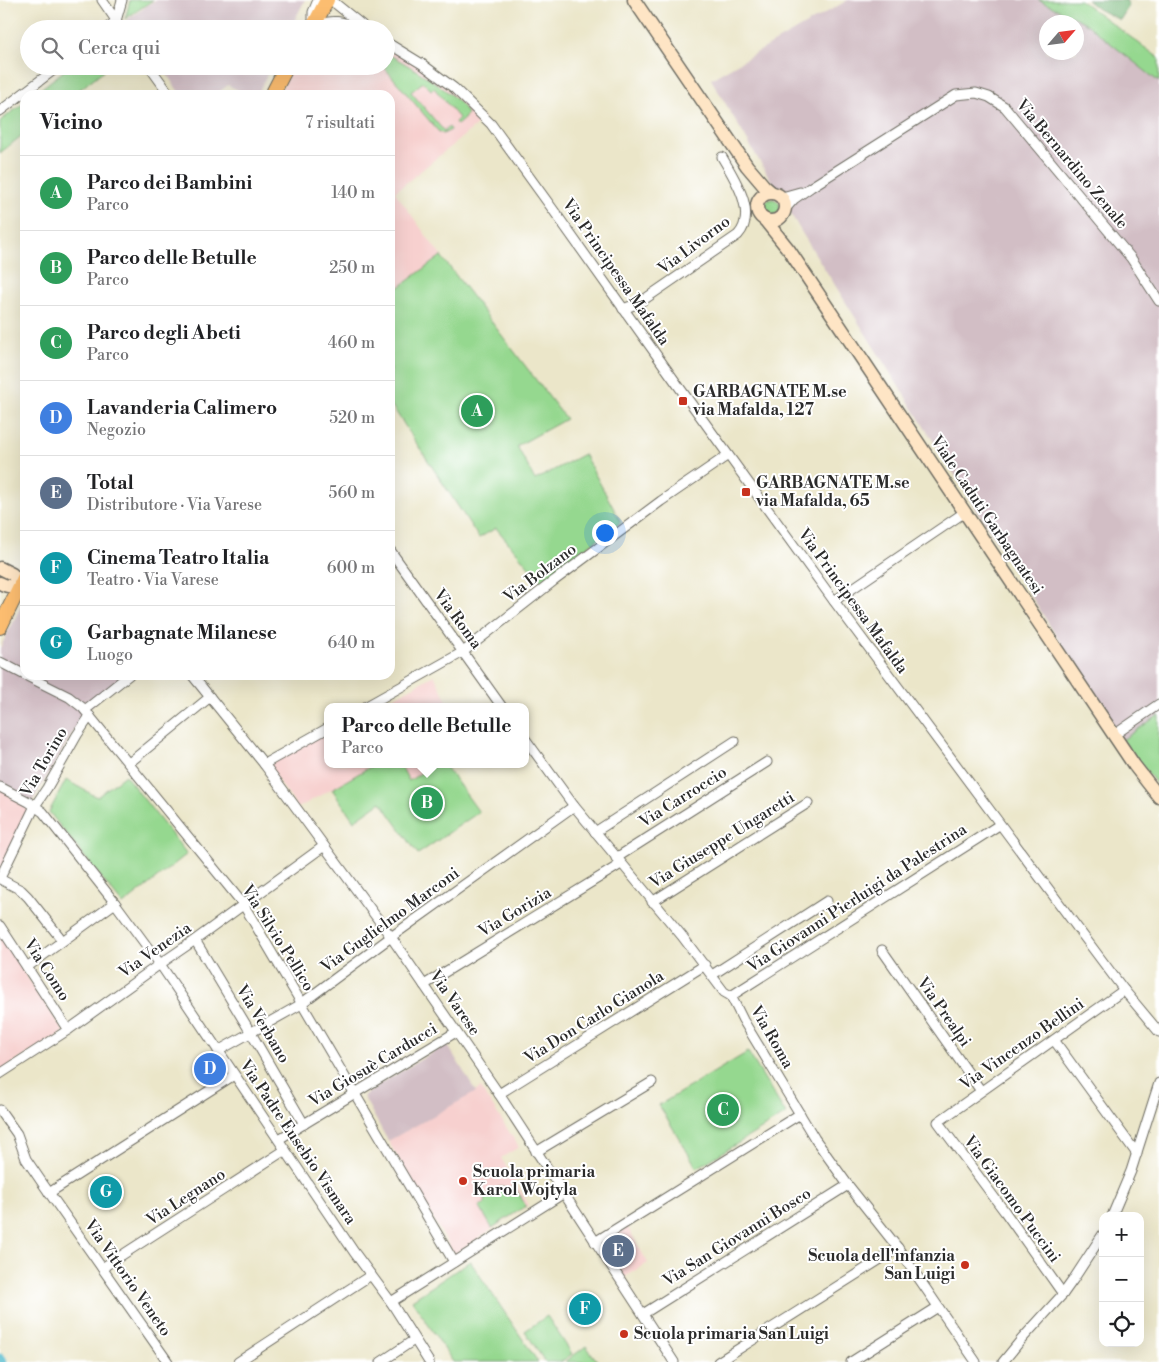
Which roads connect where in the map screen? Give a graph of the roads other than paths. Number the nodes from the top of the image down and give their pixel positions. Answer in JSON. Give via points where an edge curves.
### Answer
{"nodes":[{"id":1,"x":102,"y":0,"type":"edge"},
{"id":2,"x":122,"y":0,"type":"edge"},
{"id":3,"x":318,"y":0,"type":"edge"},
{"id":4,"x":323,"y":0,"type":"edge"},
{"id":5,"x":327,"y":0,"type":"edge"},
{"id":6,"x":331,"y":0,"type":"edge"},
{"id":7,"x":634,"y":0,"type":"edge"},
{"id":8,"x":115,"y":20,"type":"edge"},
{"id":9,"x":116,"y":20,"type":"edge"},
{"id":10,"x":312,"y":20,"type":"edge"},
{"id":11,"x":314,"y":20,"type":"edge"},
{"id":12,"x":315,"y":20,"type":"edge"},
{"id":13,"x":354,"y":20,"type":"edge"},
{"id":14,"x":395,"y":48,"type":"edge"},
{"id":15,"x":47,"y":75,"type":"edge"},
{"id":16,"x":156,"y":75,"type":"edge"},
{"id":17,"x":282,"y":75,"type":"edge"},
{"id":18,"x":287,"y":75,"type":"edge"},
{"id":19,"x":28,"y":90,"type":"edge"},
{"id":20,"x":166,"y":90,"type":"edge"},
{"id":21,"x":275,"y":90,"type":"edge"},
{"id":22,"x":280,"y":90,"type":"edge"},
{"id":23,"x":20,"y":96,"type":"edge"},
{"id":24,"x":0,"y":111,"type":"edge"},
{"id":25,"x":722,"y":157,"type":"dead end"},
{"id":26,"x":747,"y":166,"type":"junction"},
{"id":27,"x":781,"y":203,"type":"junction"},
{"id":28,"x":757,"y":204,"type":"junction"},
{"id":29,"x":765,"y":220,"type":"junction"},
{"id":30,"x":789,"y":250,"type":"junction"},
{"id":31,"x":1159,"y":301,"type":"edge"},
{"id":32,"x":623,"y":309,"type":"junction"},
{"id":33,"x":728,"y":455,"type":"junction"},
{"id":34,"x":965,"y":512,"type":"junction"},
{"id":35,"x":395,"y":557,"type":"edge"},
{"id":36,"x":0,"y":568,"type":"edge"},
{"id":37,"x":20,"y":578,"type":"edge"},
{"id":38,"x":20,"y":582,"type":"edge"},
{"id":39,"x":0,"y":583,"type":"edge"},
{"id":40,"x":20,"y":586,"type":"edge"},
{"id":41,"x":834,"y":601,"type":"junction"},
{"id":42,"x":0,"y":627,"type":"edge"},
{"id":43,"x":463,"y":652,"type":"junction"},
{"id":44,"x":0,"y":662,"type":"edge"},
{"id":45,"x":20,"y":672,"type":"edge"},
{"id":46,"x":35,"y":680,"type":"edge"},
{"id":47,"x":124,"y":680,"type":"edge"},
{"id":48,"x":196,"y":680,"type":"edge"},
{"id":49,"x":210,"y":697,"type":"junction"},
{"id":50,"x":372,"y":703,"type":"edge"},
{"id":51,"x":499,"y":703,"type":"edge"},
{"id":52,"x":1159,"y":704,"type":"edge"},
{"id":53,"x":88,"y":713,"type":"junction"},
{"id":54,"x":324,"y":730,"type":"edge"},
{"id":55,"x":1114,"y":735,"type":"junction"},
{"id":56,"x":735,"y":742,"type":"dead end"},
{"id":57,"x":529,"y":744,"type":"edge"},
{"id":58,"x":767,"y":762,"type":"dead end"},
{"id":59,"x":129,"y":763,"type":"junction"},
{"id":60,"x":264,"y":764,"type":"junction"},
{"id":61,"x":0,"y":787,"type":"edge"},
{"id":62,"x":1159,"y":798,"type":"edge"},
{"id":63,"x":808,"y":803,"type":"dead end"},
{"id":64,"x":35,"y":806,"type":"junction"},
{"id":65,"x":574,"y":806,"type":"junction"},
{"id":66,"x":999,"y":825,"type":"junction"},
{"id":67,"x":595,"y":832,"type":"junction"},
{"id":68,"x":324,"y":846,"type":"junction"},
{"id":69,"x":619,"y":861,"type":"junction"},
{"id":70,"x":0,"y":879,"type":"edge"},
{"id":71,"x":827,"y":900,"type":"dead end"},
{"id":72,"x":652,"y":902,"type":"junction"},
{"id":73,"x":114,"y":903,"type":"junction"},
{"id":74,"x":243,"y":904,"type":"junction"},
{"id":75,"x":0,"y":926,"type":"edge"},
{"id":76,"x":391,"y":937,"type":"junction"},
{"id":77,"x":62,"y":940,"type":"junction"},
{"id":78,"x":195,"y":940,"type":"junction"},
{"id":79,"x":882,"y":950,"type":"dead end"},
{"id":80,"x":160,"y":964,"type":"junction"},
{"id":81,"x":705,"y":965,"type":"junction"},
{"id":82,"x":27,"y":967,"type":"junction"},
{"id":83,"x":712,"y":975,"type":"junction"},
{"id":84,"x":424,"y":985,"type":"junction"},
{"id":85,"x":1124,"y":990,"type":"junction"},
{"id":86,"x":731,"y":996,"type":"junction"},
{"id":87,"x":301,"y":1004,"type":"junction"},
{"id":88,"x":1157,"y":1029,"type":"edge"},
{"id":89,"x":68,"y":1030,"type":"junction"},
{"id":90,"x":456,"y":1032,"type":"junction"},
{"id":91,"x":251,"y":1033,"type":"junction"},
{"id":92,"x":1054,"y":1040,"type":"junction"},
{"id":93,"x":218,"y":1051,"type":"junction"},
{"id":94,"x":0,"y":1074,"type":"edge"},
{"id":95,"x":234,"y":1075,"type":"junction"},
{"id":96,"x":652,"y":1082,"type":"dead end"},
{"id":97,"x":1159,"y":1083,"type":"edge"},
{"id":98,"x":981,"y":1091,"type":"junction"},
{"id":99,"x":355,"y":1094,"type":"junction"},
{"id":100,"x":499,"y":1094,"type":"junction"},
{"id":101,"x":0,"y":1110,"type":"edge"},
{"id":102,"x":800,"y":1114,"type":"junction"},
{"id":103,"x":938,"y":1122,"type":"joint"},
{"id":104,"x":304,"y":1124,"type":"junction"},
{"id":105,"x":279,"y":1139,"type":"junction"},
{"id":106,"x":285,"y":1150,"type":"junction"},
{"id":107,"x":536,"y":1152,"type":"junction"},
{"id":108,"x":1137,"y":1154,"type":"junction"},
{"id":109,"x":848,"y":1185,"type":"junction"},
{"id":110,"x":50,"y":1193,"type":"junction"},
{"id":111,"x":564,"y":1193,"type":"junction"},
{"id":112,"x":1114,"y":1212,"type":"edge"},
{"id":113,"x":1099,"y":1240,"type":"edge"},
{"id":114,"x":595,"y":1242,"type":"junction"},
{"id":115,"x":898,"y":1248,"type":"junction"},
{"id":116,"x":454,"y":1262,"type":"junction"},
{"id":117,"x":102,"y":1268,"type":"junction"},
{"id":118,"x":371,"y":1275,"type":"junction"},
{"id":119,"x":1063,"y":1294,"type":"junction"},
{"id":120,"x":391,"y":1302,"type":"junction"},
{"id":121,"x":938,"y":1307,"type":"junction"},
{"id":122,"x":643,"y":1314,"type":"junction"},
{"id":123,"x":414,"y":1340,"type":"junction"},
{"id":124,"x":168,"y":1362,"type":"edge"},
{"id":125,"x":238,"y":1362,"type":"edge"},
{"id":126,"x":381,"y":1362,"type":"edge"},
{"id":127,"x":429,"y":1362,"type":"edge"},
{"id":128,"x":674,"y":1362,"type":"edge"},
{"id":129,"x":718,"y":1362,"type":"edge"},
{"id":130,"x":851,"y":1362,"type":"edge"},
{"id":131,"x":976,"y":1362,"type":"edge"},
{"id":132,"x":1003,"y":1362,"type":"edge"}],
"edges":[{"from":1,"to":8,"type":"street"},
{"from":2,"to":9,"type":"street"},
{"from":3,"to":10,"type":"street"},
{"from":4,"to":11,"type":"main road"},
{"from":5,"to":12,"type":"main road"},
{"from":6,"to":13,"type":"street"},
{"from":7,"to":26,"type":"street"},
{"from":14,"to":32,"type":"street","name":"Via Principessa Mafalda","via":[[454,88],[491,124]]},
{"from":15,"to":19,"type":"street"},
{"from":16,"to":20,"type":"street"},
{"from":17,"to":21,"type":"main road"},
{"from":18,"to":22,"type":"main road"},
{"from":23,"to":24,"type":"street"},
{"from":25,"to":32,"type":"street","name":"Via Livorno","via":[[742,194],[745,218],[742,230],[656,292]]},
{"from":26,"to":27,"type":"street"},
{"from":26,"to":28,"type":"street"},
{"from":27,"to":28,"type":"street","via":[[762,196]]},
{"from":27,"to":29,"type":"street","via":[[777,220]]},
{"from":27,"to":30,"type":"street","name":"Viale Caduti Garbagnatesi"},
{"from":27,"to":31,"type":"street","name":"Via Bernardino Zenale","via":[[794,199],[956,95],[976,93],[1006,107],[1131,258]]},
{"from":28,"to":29,"type":"street","via":[[758,213]]},
{"from":29,"to":30,"type":"street","name":"Viale Caduti Garbagnatesi"},
{"from":30,"to":34,"type":"street","name":"Viale Caduti Garbagnatesi"},
{"from":32,"to":33,"type":"street","name":"Via Principessa Mafalda"},
{"from":33,"to":41,"type":"street","name":"Via Principessa Mafalda"},
{"from":33,"to":43,"type":"street","name":"Via Bolzano","via":[[648,510]]},
{"from":34,"to":41,"type":"street"},
{"from":34,"to":55,"type":"street","name":"Viale Caduti Garbagnatesi"},
{"from":35,"to":43,"type":"street","name":"Via Roma"},
{"from":36,"to":37,"type":"street"},
{"from":38,"to":39,"type":"street","via":[[12,587]]},
{"from":40,"to":42,"type":"main road"},
{"from":41,"to":66,"type":"street","name":"Via Principessa Mafalda"},
{"from":43,"to":50,"type":"street","name":"Via Bolzano"},
{"from":43,"to":51,"type":"street","name":"Via Roma"},
{"from":44,"to":45,"type":"street","name":"Via Silvio Pellico"},
{"from":46,"to":53,"type":"street","name":"Via Silvio Pellico","via":[[69,697]]},
{"from":47,"to":53,"type":"street","name":"Via Torino"},
{"from":48,"to":49,"type":"street","name":"Via Varese"},
{"from":49,"to":59,"type":"street"},
{"from":49,"to":60,"type":"street","name":"Via Varese"},
{"from":52,"to":55,"type":"street"},
{"from":53,"to":59,"type":"street","name":"Via Silvio Pellico"},
{"from":53,"to":64,"type":"street","name":"Via Torino"},
{"from":54,"to":60,"type":"street"},
{"from":55,"to":62,"type":"street","name":"Viale Caduti Garbagnatesi"},
{"from":56,"to":67,"type":"street"},
{"from":57,"to":65,"type":"street","name":"Via Roma"},
{"from":58,"to":69,"type":"street","name":"Via Carroccio"},
{"from":59,"to":74,"type":"street","name":"Via Silvio Pellico"},
{"from":60,"to":68,"type":"street","name":"Via Varese"},
{"from":61,"to":64,"type":"street","name":"Via Padre Eusebio Vismara"},
{"from":63,"to":72,"type":"street","name":"Via Giuseppe Ungaretti"},
{"from":64,"to":70,"type":"street","name":"Via Torino"},
{"from":64,"to":73,"type":"street","name":"Via Padre Eusebio Vismara"},
{"from":65,"to":67,"type":"street","name":"Via Roma"},
{"from":65,"to":76,"type":"street","name":"Via Guglielmo Marconi"},
{"from":66,"to":85,"type":"street","name":"Via Principessa Mafalda"},
{"from":66,"to":86,"type":"street","name":"Via Giovanni Pierluigi da Palestrina"},
{"from":67,"to":69,"type":"street","name":"Via Roma"},
{"from":68,"to":74,"type":"street","name":"Via Venezia"},
{"from":68,"to":76,"type":"street","name":"Via Varese"},
{"from":69,"to":72,"type":"street","name":"Via Roma"},
{"from":69,"to":84,"type":"street","name":"Via Gorizia"},
{"from":70,"to":77,"type":"street","via":[[21,890]]},
{"from":71,"to":83,"type":"street"},
{"from":72,"to":81,"type":"street","name":"Via Roma"},
{"from":73,"to":77,"type":"street"},
{"from":73,"to":80,"type":"street","name":"Via Padre Eusebio Vismara"},
{"from":74,"to":78,"type":"street","name":"Via Venezia"},
{"from":74,"to":87,"type":"street","name":"Via Silvio Pellico"},
{"from":75,"to":82,"type":"street","name":"Via Como"},
{"from":76,"to":84,"type":"street","name":"Via Varese"},
{"from":76,"to":87,"type":"street","name":"Via Guglielmo Marconi"},
{"from":77,"to":82,"type":"street"},
{"from":78,"to":80,"type":"street","name":"Via Venezia"},
{"from":78,"to":91,"type":"street","name":"Via Verbano"},
{"from":79,"to":98,"type":"street","name":"Via Prealpi"},
{"from":80,"to":89,"type":"street","name":"Via Venezia"},
{"from":80,"to":93,"type":"street","name":"Via Padre Eusebio Vismara"},
{"from":81,"to":83,"type":"street","name":"Via Roma"},
{"from":81,"to":100,"type":"street","name":"Via Don Carlo Gianola"},
{"from":82,"to":89,"type":"street","name":"Via Como"},
{"from":83,"to":86,"type":"street","name":"Via Roma","via":[[724,992]]},
{"from":84,"to":90,"type":"street","name":"Via Varese"},
{"from":85,"to":88,"type":"street","name":"Via Principessa Mafalda"},
{"from":85,"to":92,"type":"street","name":"Via Vincenzo Bellini"},
{"from":86,"to":102,"type":"street","name":"Via Roma"},
{"from":87,"to":91,"type":"street","name":"Via Guglielmo Marconi"},
{"from":87,"to":99,"type":"street","name":"Via Silvio Pellico"},
{"from":89,"to":94,"type":"street","name":"Via Venezia"},
{"from":90,"to":99,"type":"street","name":"Via Giosuè Carducci"},
{"from":90,"to":100,"type":"street","name":"Via Varese"},
{"from":91,"to":93,"type":"street","name":"Via Guglielmo Marconi"},
{"from":91,"to":104,"type":"street","name":"Via Verbano"},
{"from":92,"to":98,"type":"street","name":"Via Vincenzo Bellini"},
{"from":92,"to":108,"type":"street"},
{"from":93,"to":95,"type":"street","name":"Via Padre Eusebio Vismara"},
{"from":95,"to":105,"type":"street","name":"Via Padre Eusebio Vismara"},
{"from":95,"to":110,"type":"street"},
{"from":96,"to":107,"type":"street"},
{"from":97,"to":108,"type":"street"},
{"from":98,"to":103,"type":"street","name":"Via Vincenzo Bellini"},
{"from":99,"to":104,"type":"street","name":"Via Giosuè Carducci"},
{"from":99,"to":116,"type":"street","name":"Via Silvio Pellico"},
{"from":100,"to":107,"type":"street","name":"Via Varese"},
{"from":101,"to":110,"type":"street","name":"Via Vittorio Veneto","via":[[17,1134],[26,1159]]},
{"from":102,"to":109,"type":"street","name":"Via Roma"},
{"from":102,"to":114,"type":"street"},
{"from":103,"to":119,"type":"street","name":"Via Giacomo Puccini"},
{"from":104,"to":105,"type":"street","name":"Via Giosuè Carducci"},
{"from":105,"to":106,"type":"street","name":"Via Padre Eusebio Vismara"},
{"from":106,"to":117,"type":"street","name":"Via Legnano"},
{"from":106,"to":118,"type":"street","name":"Via Padre Eusebio Vismara"},
{"from":107,"to":111,"type":"street","name":"Via Varese"},
{"from":108,"to":112,"type":"street"},
{"from":109,"to":115,"type":"street","name":"Via Roma"},
{"from":109,"to":122,"type":"street","name":"Via San Giovanni Bosco"},
{"from":110,"to":117,"type":"street","name":"Via Vittorio Veneto"},
{"from":111,"to":114,"type":"street","name":"Via Varese"},
{"from":111,"to":116,"type":"street"},
{"from":113,"to":119,"type":"street"},
{"from":114,"to":122,"type":"street","name":"Via Varese"},
{"from":115,"to":121,"type":"street","name":"Via Roma"},
{"from":115,"to":129,"type":"street"},
{"from":116,"to":120,"type":"street"},
{"from":117,"to":124,"type":"street","name":"Via Vittorio Veneto"},
{"from":118,"to":120,"type":"street","name":"Via Padre Eusebio Vismara"},
{"from":118,"to":125,"type":"street"},
{"from":119,"to":132,"type":"street"},
{"from":120,"to":123,"type":"street","name":"Via Padre Eusebio Vismara"},
{"from":121,"to":130,"type":"street"},
{"from":121,"to":131,"type":"street","name":"Via Roma"},
{"from":122,"to":128,"type":"street","name":"Via Varese"},
{"from":123,"to":126,"type":"street"},
{"from":123,"to":127,"type":"street","name":"Via Padre Eusebio Vismara"}]}
